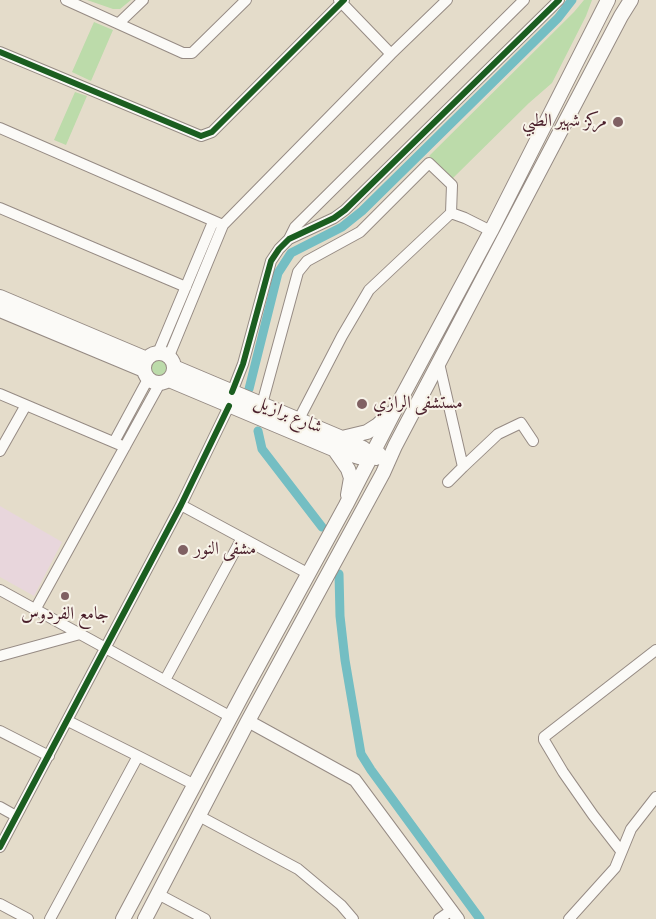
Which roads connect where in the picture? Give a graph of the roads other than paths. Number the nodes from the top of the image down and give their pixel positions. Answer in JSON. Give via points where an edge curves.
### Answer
{"nodes":[{"id":1,"x":66,"y":0,"type":"edge"},
{"id":2,"x":143,"y":0,"type":"edge"},
{"id":3,"x":246,"y":0,"type":"edge"},
{"id":4,"x":447,"y":0,"type":"edge"},
{"id":5,"x":524,"y":0,"type":"edge"},
{"id":6,"x":559,"y":0,"type":"edge"},
{"id":7,"x":608,"y":0,"type":"edge"},
{"id":8,"x":631,"y":0,"type":"edge"},
{"id":9,"x":342,"y":1,"type":"edge"},
{"id":10,"x":119,"y":23,"type":"junction"},
{"id":11,"x":0,"y":52,"type":"edge"},
{"id":12,"x":391,"y":54,"type":"junction"},
{"id":13,"x":0,"y":128,"type":"edge"},
{"id":14,"x":0,"y":208,"type":"edge"},
{"id":15,"x":451,"y":213,"type":"junction"},
{"id":16,"x":218,"y":224,"type":"junction"},
{"id":17,"x":491,"y":231,"type":"junction"},
{"id":18,"x":289,"y":238,"type":"junction"},
{"id":19,"x":186,"y":287,"type":"junction"},
{"id":20,"x":0,"y":296,"type":"edge"},
{"id":21,"x":0,"y":310,"type":"edge"},
{"id":22,"x":439,"y":363,"type":"junction"},
{"id":23,"x":159,"y":368,"type":"junction"},
{"id":24,"x":0,"y":394,"type":"edge"},
{"id":25,"x":230,"y":399,"type":"junction"},
{"id":26,"x":262,"y":404,"type":"junction"},
{"id":27,"x":26,"y":405,"type":"junction"},
{"id":28,"x":397,"y":406,"type":"junction"},
{"id":29,"x":299,"y":420,"type":"junction"},
{"id":30,"x":533,"y":441,"type":"dead end"},
{"id":31,"x":114,"y":442,"type":"junction"},
{"id":32,"x":338,"y":443,"type":"junction"},
{"id":33,"x":395,"y":446,"type":"junction"},
{"id":34,"x":125,"y":447,"type":"junction"},
{"id":35,"x":0,"y":451,"type":"edge"},
{"id":36,"x":372,"y":455,"type":"junction"},
{"id":37,"x":463,"y":466,"type":"junction"},
{"id":38,"x":383,"y":474,"type":"junction"},
{"id":39,"x":448,"y":482,"type":"dead end"},
{"id":40,"x":181,"y":505,"type":"junction"},
{"id":41,"x":346,"y":505,"type":"junction"},
{"id":42,"x":242,"y":538,"type":"junction"},
{"id":43,"x":309,"y":574,"type":"junction"},
{"id":44,"x":0,"y":590,"type":"edge"},
{"id":45,"x":36,"y":608,"type":"junction"},
{"id":46,"x":80,"y":634,"type":"junction"},
{"id":47,"x":106,"y":648,"type":"junction"},
{"id":48,"x":656,"y":650,"type":"edge"},
{"id":49,"x":0,"y":656,"type":"edge"},
{"id":50,"x":165,"y":680,"type":"junction"},
{"id":51,"x":231,"y":716,"type":"junction"},
{"id":52,"x":68,"y":721,"type":"junction"},
{"id":53,"x":248,"y":721,"type":"junction"},
{"id":54,"x":0,"y":731,"type":"edge"},
{"id":55,"x":49,"y":756,"type":"junction"},
{"id":56,"x":138,"y":756,"type":"junction"},
{"id":57,"x":195,"y":785,"type":"junction"},
{"id":58,"x":656,"y":797,"type":"edge"},
{"id":59,"x":0,"y":807,"type":"edge"},
{"id":60,"x":16,"y":816,"type":"junction"},
{"id":61,"x":199,"y":816,"type":"junction"},
{"id":62,"x":0,"y":847,"type":"edge"},
{"id":63,"x":621,"y":851,"type":"junction"},
{"id":64,"x":158,"y":894,"type":"junction"},
{"id":65,"x":0,"y":904,"type":"edge"},
{"id":66,"x":455,"y":915,"type":"edge"},
{"id":67,"x":28,"y":919,"type":"edge"},
{"id":68,"x":50,"y":919,"type":"edge"},
{"id":69,"x":123,"y":919,"type":"edge"},
{"id":70,"x":145,"y":919,"type":"edge"},
{"id":71,"x":206,"y":919,"type":"edge"},
{"id":72,"x":353,"y":919,"type":"edge"},
{"id":73,"x":439,"y":919,"type":"edge"},
{"id":74,"x":570,"y":919,"type":"edge"}],
"edges":[{"from":1,"to":10,"type":"street"},
{"from":2,"to":10,"type":"street"},
{"from":3,"to":10,"type":"street","via":[[192,53],[183,53]]},
{"from":4,"to":12,"type":"street"},
{"from":5,"to":18,"type":"street","via":[[295,227]]},
{"from":6,"to":18,"type":"street","via":[[345,210]]},
{"from":7,"to":17,"type":"highway"},
{"from":8,"to":22,"type":"highway"},
{"from":9,"to":11,"type":"street","via":[[212,132],[201,136]]},
{"from":9,"to":12,"type":"street"},
{"from":12,"to":16,"type":"street"},
{"from":13,"to":16,"type":"street"},
{"from":14,"to":19,"type":"street"},
{"from":15,"to":17,"type":"street"},
{"from":15,"to":26,"type":"street","via":[[452,185],[429,163],[360,232],[307,261],[298,272]]},
{"from":15,"to":29,"type":"street","via":[[369,290]]},
{"from":16,"to":19,"type":"street"},
{"from":16,"to":23,"type":"street"},
{"from":17,"to":28,"type":"highway"},
{"from":18,"to":25,"type":"street","via":[[271,260],[244,364]]},
{"from":19,"to":23,"type":"street"},
{"from":20,"to":23,"type":"highway","name":"شارع برازيل"},
{"from":21,"to":23,"type":"highway","name":"شارع برازيل"},
{"from":22,"to":33,"type":"highway"},
{"from":22,"to":37,"type":"street"},
{"from":23,"to":25,"type":"highway","name":"شارع برازيل"},
{"from":23,"to":31,"type":"street"},
{"from":23,"to":34,"type":"street"},
{"from":24,"to":27,"type":"street"},
{"from":25,"to":26,"type":"highway","name":"شارع برازيل"},
{"from":25,"to":32,"type":"highway","name":"شارع برازيل"},
{"from":25,"to":40,"type":"street"},
{"from":26,"to":29,"type":"highway","name":"شارع برازيل"},
{"from":27,"to":31,"type":"street"},
{"from":27,"to":35,"type":"street"},
{"from":28,"to":32,"type":"highway","name":"شارع برازيل","via":[[367,432]]},
{"from":28,"to":36,"type":"highway"},
{"from":29,"to":32,"type":"highway","name":"شارع برازيل"},
{"from":30,"to":37,"type":"street","via":[[522,424],[498,434]]},
{"from":31,"to":34,"type":"street"},
{"from":32,"to":36,"type":"highway","via":[[359,457]]},
{"from":32,"to":41,"type":"highway","name":"شارع برازيل","via":[[351,478]]},
{"from":33,"to":36,"type":"highway","via":[[383,454]]},
{"from":33,"to":38,"type":"highway"},
{"from":34,"to":45,"type":"street"},
{"from":36,"to":38,"type":"highway","via":[[379,461]]},
{"from":36,"to":41,"type":"highway"},
{"from":37,"to":39,"type":"street"},
{"from":38,"to":53,"type":"highway"},
{"from":40,"to":42,"type":"street"},
{"from":40,"to":47,"type":"street"},
{"from":41,"to":43,"type":"highway"},
{"from":42,"to":43,"type":"street"},
{"from":42,"to":50,"type":"street"},
{"from":43,"to":51,"type":"highway"},
{"from":44,"to":45,"type":"street"},
{"from":45,"to":46,"type":"street"},
{"from":46,"to":47,"type":"street"},
{"from":46,"to":49,"type":"street"},
{"from":47,"to":50,"type":"street"},
{"from":47,"to":52,"type":"street"},
{"from":48,"to":63,"type":"street","via":[[544,737],[568,779]]},
{"from":50,"to":51,"type":"street"},
{"from":51,"to":57,"type":"highway"},
{"from":52,"to":55,"type":"street"},
{"from":52,"to":56,"type":"street"},
{"from":53,"to":61,"type":"highway"},
{"from":53,"to":66,"type":"main road","via":[[355,780]]},
{"from":54,"to":55,"type":"street"},
{"from":55,"to":60,"type":"street"},
{"from":56,"to":57,"type":"street"},
{"from":56,"to":68,"type":"street"},
{"from":57,"to":69,"type":"highway"},
{"from":58,"to":63,"type":"street","via":[[631,828]]},
{"from":59,"to":60,"type":"street"},
{"from":60,"to":62,"type":"street"},
{"from":61,"to":64,"type":"highway"},
{"from":61,"to":72,"type":"street","via":[[298,869]]},
{"from":63,"to":74,"type":"street","via":[[614,868]]},
{"from":64,"to":70,"type":"highway"},
{"from":64,"to":71,"type":"street"},
{"from":65,"to":67,"type":"street"},
{"from":66,"to":73,"type":"street"}]}
